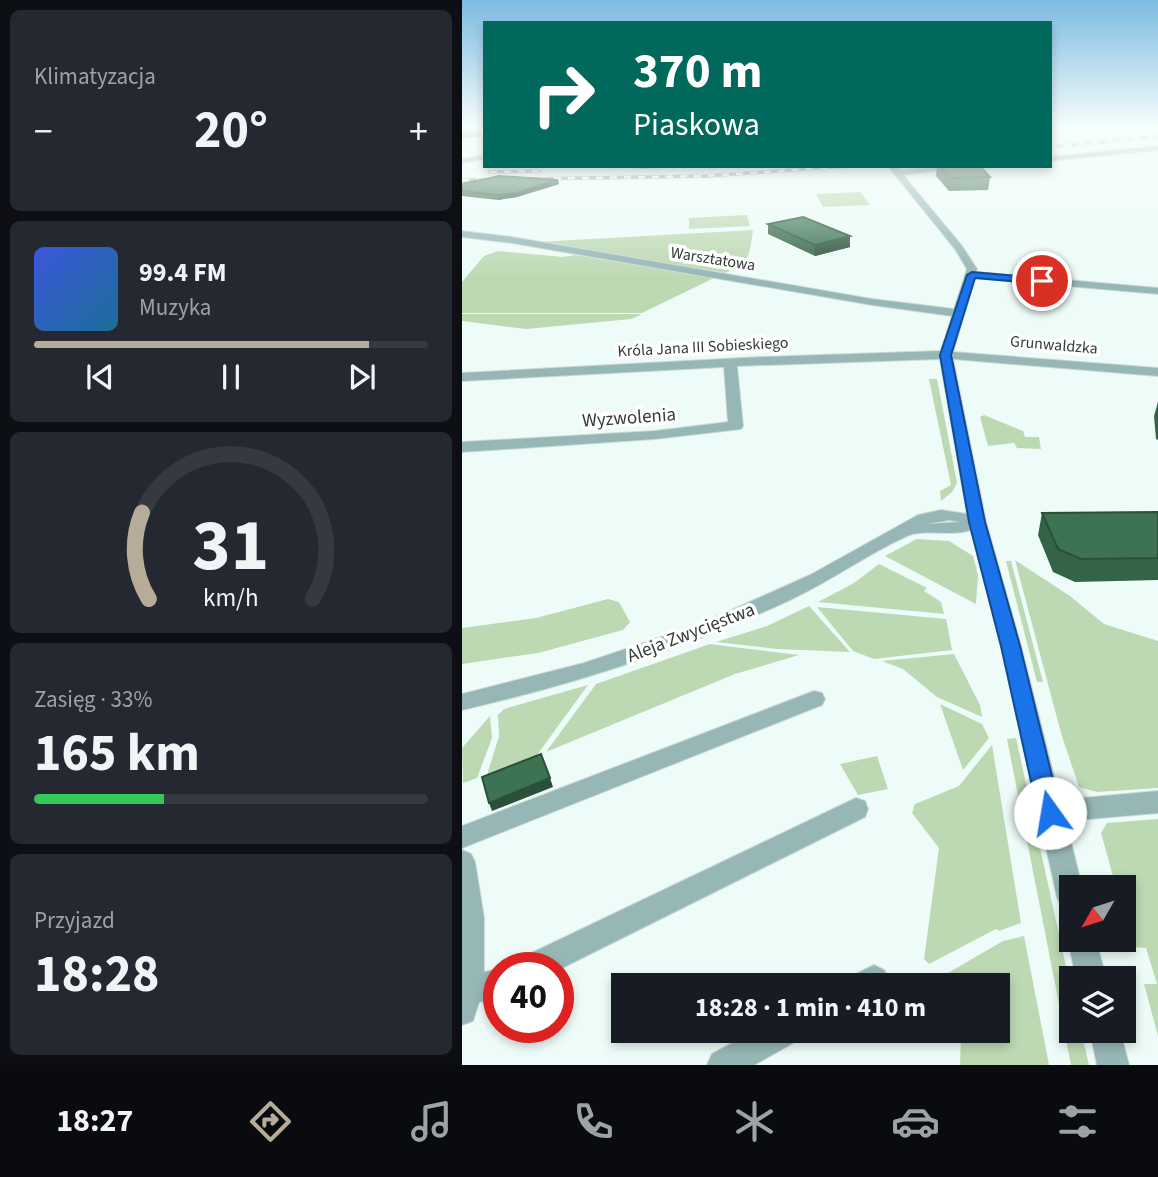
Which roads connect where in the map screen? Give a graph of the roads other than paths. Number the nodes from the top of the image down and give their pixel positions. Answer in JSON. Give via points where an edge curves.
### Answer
{"nodes":[{"id":1,"x":901,"y":179,"type":"edge"},
{"id":2,"x":462,"y":234,"type":"edge"},
{"id":3,"x":972,"y":275,"type":"junction"},
{"id":4,"x":1158,"y":292,"type":"edge"},
{"id":5,"x":958,"y":313,"type":"junction"},
{"id":6,"x":946,"y":355,"type":"junction"},
{"id":7,"x":730,"y":363,"type":"junction"},
{"id":8,"x":1158,"y":372,"type":"edge"},
{"id":9,"x":464,"y":381,"type":"edge"},
{"id":10,"x":462,"y":447,"type":"edge"},
{"id":11,"x":977,"y":522,"type":"junction"},
{"id":12,"x":814,"y":699,"type":"dead end"},
{"id":13,"x":462,"y":702,"type":"edge"},
{"id":14,"x":1158,"y":802,"type":"edge"},
{"id":15,"x":856,"y":809,"type":"dead end"},
{"id":16,"x":1050,"y":813,"type":"junction"},
{"id":17,"x":462,"y":837,"type":"edge"},
{"id":18,"x":462,"y":862,"type":"edge"},
{"id":19,"x":1066,"y":875,"type":"edge"},
{"id":20,"x":564,"y":952,"type":"edge"},
{"id":21,"x":483,"y":991,"type":"edge"},
{"id":22,"x":465,"y":999,"type":"edge"},
{"id":23,"x":762,"y":1043,"type":"edge"},
{"id":24,"x":1108,"y":1043,"type":"edge"},
{"id":25,"x":723,"y":1065,"type":"edge"},
{"id":26,"x":1113,"y":1065,"type":"edge"}],
"edges":[{"from":1,"to":3,"type":"street","via":[[966,256]]},
{"from":2,"to":5,"type":"street","name":"Warsztatowa"},
{"from":3,"to":4,"type":"street"},
{"from":3,"to":5,"type":"street"},
{"from":5,"to":6,"type":"street"},
{"from":6,"to":7,"type":"street","name":"Króla Jana III Sobieskiego"},
{"from":6,"to":8,"type":"street","name":"Grunwaldzka"},
{"from":6,"to":11,"type":"street"},
{"from":7,"to":9,"type":"street","name":"Króla Jana III Sobieskiego"},
{"from":7,"to":10,"type":"street","name":"Wyzwolenia","via":[[736,426]]},
{"from":11,"to":13,"type":"street","name":"Aleja Zwycięstwa","via":[[957,529],[907,529],[788,594],[706,629],[609,663]]},
{"from":11,"to":16,"type":"street"},
{"from":12,"to":17,"type":"street"},
{"from":14,"to":16,"type":"street"},
{"from":15,"to":20,"type":"street"},
{"from":16,"to":19,"type":"street"},
{"from":18,"to":22,"type":"street","via":[[473,929]]},
{"from":21,"to":22,"type":"street"},
{"from":23,"to":25,"type":"street"},
{"from":24,"to":26,"type":"street"}]}
